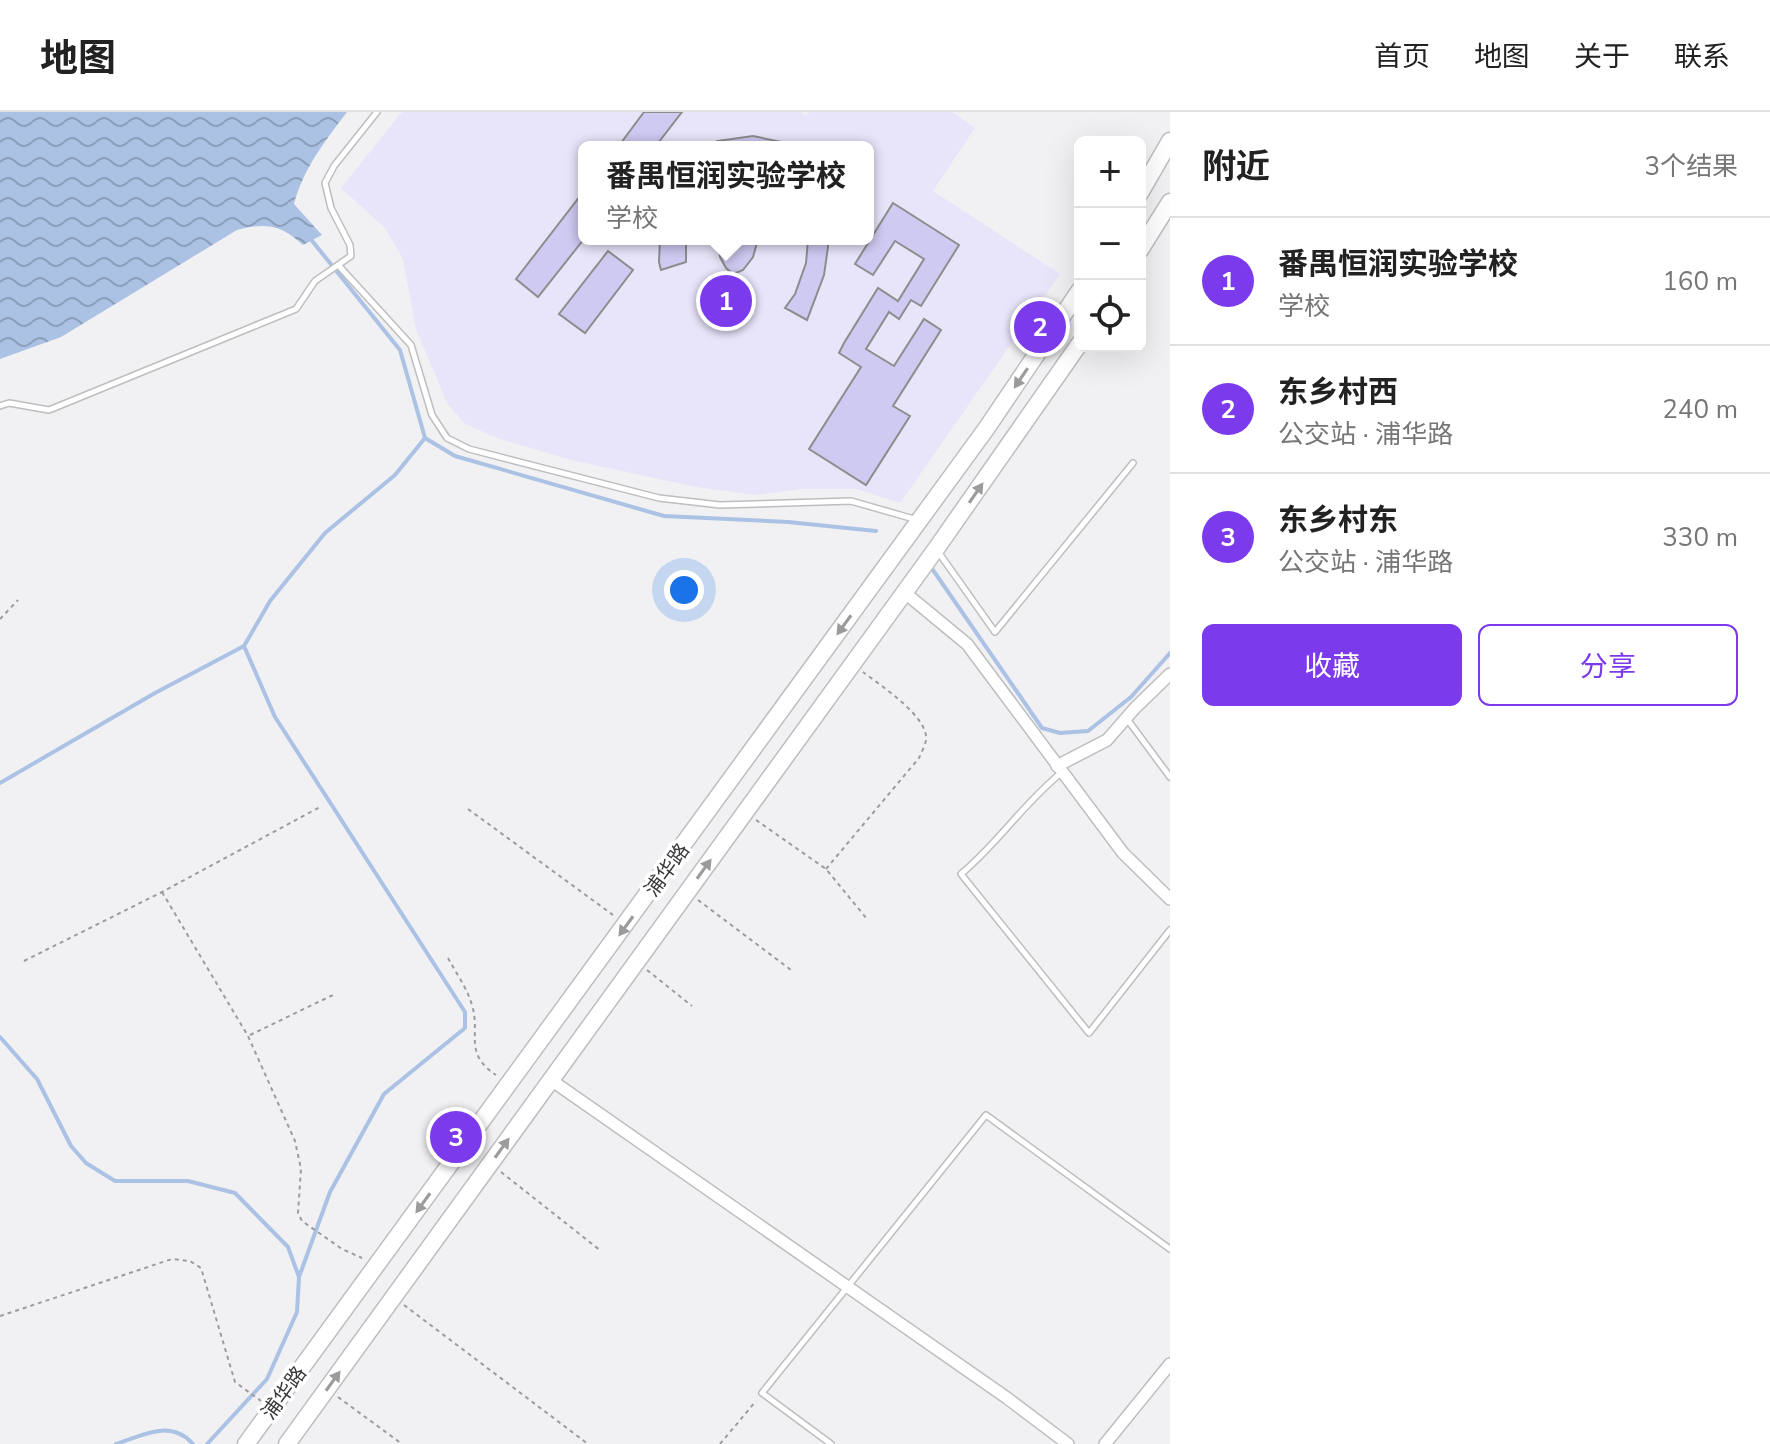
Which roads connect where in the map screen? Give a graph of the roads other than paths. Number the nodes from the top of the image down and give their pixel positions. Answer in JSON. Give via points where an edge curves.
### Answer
{"nodes":[{"id":1,"x":377,"y":112,"type":"edge"},
{"id":2,"x":1170,"y":141,"type":"edge"},
{"id":3,"x":1146,"y":183,"type":"edge"},
{"id":4,"x":1170,"y":202,"type":"edge"},
{"id":5,"x":1146,"y":240,"type":"edge"},
{"id":6,"x":339,"y":266,"type":"junction"},
{"id":7,"x":1074,"y":299,"type":"edge"},
{"id":8,"x":1074,"y":352,"type":"edge"},
{"id":9,"x":0,"y":406,"type":"edge"},
{"id":10,"x":1133,"y":463,"type":"dead end"},
{"id":11,"x":920,"y":521,"type":"junction"},
{"id":12,"x":933,"y":553,"type":"junction"},
{"id":13,"x":909,"y":586,"type":"junction"},
{"id":14,"x":1170,"y":674,"type":"edge"},
{"id":15,"x":1126,"y":719,"type":"junction"},
{"id":16,"x":1060,"y":769,"type":"junction"},
{"id":17,"x":1170,"y":777,"type":"edge"},
{"id":18,"x":1170,"y":899,"type":"edge"},
{"id":19,"x":1170,"y":930,"type":"edge"},
{"id":20,"x":551,"y":1080,"type":"junction"},
{"id":21,"x":1170,"y":1249,"type":"edge"},
{"id":22,"x":1170,"y":1364,"type":"edge"},
{"id":23,"x":1165,"y":1380,"type":"edge"},
{"id":24,"x":246,"y":1444,"type":"edge"},
{"id":25,"x":287,"y":1444,"type":"edge"},
{"id":26,"x":831,"y":1444,"type":"edge"},
{"id":27,"x":1068,"y":1444,"type":"edge"},
{"id":28,"x":1105,"y":1444,"type":"edge"}],
"edges":[{"from":1,"to":6,"type":"lane","via":[[325,183],[350,245],[351,256]]},
{"from":2,"to":3,"type":"main road"},
{"from":4,"to":5,"type":"main road"},
{"from":6,"to":9,"type":"lane","via":[[315,281],[296,309],[261,325],[49,410]]},
{"from":6,"to":11,"type":"lane","via":[[411,345],[432,415],[447,438],[469,449],[659,498],[720,505],[851,501]]},
{"from":7,"to":11,"type":"main road","name":"浦华路","one_way":true},
{"from":12,"to":8,"type":"main road","name":"浦华路","one_way":true},
{"from":10,"to":12,"type":"lane","via":[[995,632]]},
{"from":11,"to":24,"type":"main road","name":"浦华路","one_way":true},
{"from":12,"to":13,"type":"main road","name":"浦华路"},
{"from":13,"to":16,"type":"street","via":[[967,644]]},
{"from":20,"to":13,"type":"main road","name":"浦华路","one_way":true},
{"from":14,"to":15,"type":"street"},
{"from":15,"to":16,"type":"street","via":[[1107,740]]},
{"from":15,"to":17,"type":"lane"},
{"from":16,"to":18,"type":"street","via":[[1123,853]]},
{"from":16,"to":19,"type":"lane","via":[[961,874],[1089,1033]]},
{"from":25,"to":20,"type":"main road","name":"浦华路","one_way":true},
{"from":20,"to":27,"type":"street"},
{"from":21,"to":26,"type":"lane","via":[[986,1115],[762,1393]]},
{"from":22,"to":23,"type":"street"},
{"from":23,"to":28,"type":"street"}]}
